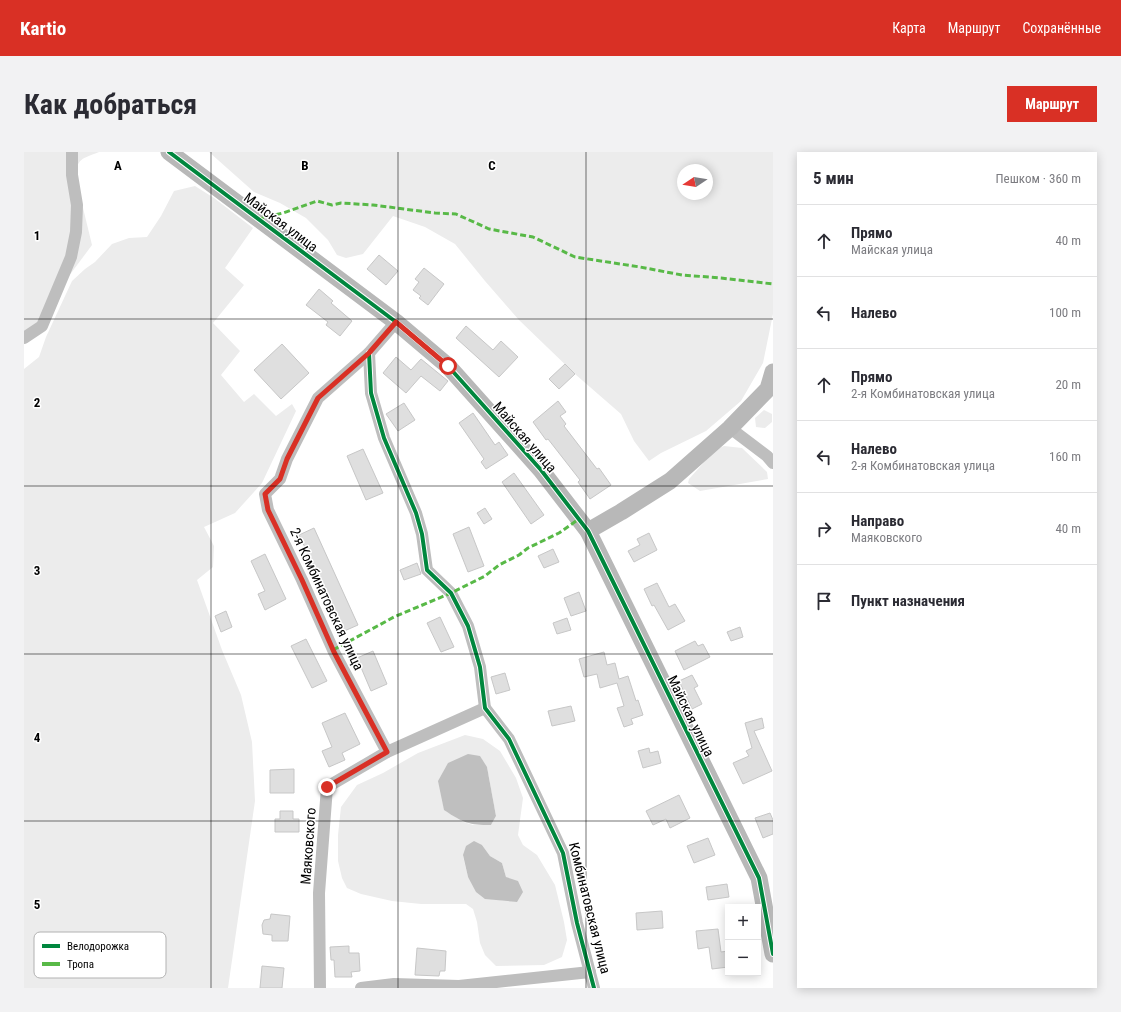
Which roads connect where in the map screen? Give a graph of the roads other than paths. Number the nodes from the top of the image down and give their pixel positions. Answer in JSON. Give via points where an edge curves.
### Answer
{"nodes":[{"id":1,"x":72,"y":152,"type":"edge"},
{"id":2,"x":168,"y":152,"type":"edge"},
{"id":3,"x":396,"y":322,"type":"junction"},
{"id":4,"x":24,"y":338,"type":"edge"},
{"id":5,"x":369,"y":353,"type":"junction"},
{"id":6,"x":773,"y":372,"type":"edge"},
{"id":7,"x":730,"y":428,"type":"junction"},
{"id":8,"x":771,"y":458,"type":"edge"},
{"id":9,"x":588,"y":531,"type":"junction"},
{"id":10,"x":485,"y":708,"type":"junction"},
{"id":11,"x":387,"y":752,"type":"junction"},
{"id":12,"x":773,"y":954,"type":"edge"},
{"id":13,"x":590,"y":972,"type":"junction"},
{"id":14,"x":320,"y":988,"type":"edge"},
{"id":15,"x":361,"y":988,"type":"edge"},
{"id":16,"x":594,"y":988,"type":"edge"}],
"edges":[{"from":1,"to":4,"type":"street","via":[[72,175],[77,205],[72,257],[42,326]]},
{"from":2,"to":3,"type":"street","name":"Майская улица"},
{"from":3,"to":5,"type":"street"},
{"from":3,"to":9,"type":"street","name":"Майская улица","via":[[448,366],[541,470]]},
{"from":5,"to":10,"type":"street","via":[[371,393],[384,438],[416,513],[427,570],[451,593],[468,626],[480,667]]},
{"from":5,"to":11,"type":"street","name":"2-я Комбинатовская улица","via":[[318,398],[287,459],[280,479],[265,494],[268,510],[334,652]]},
{"from":6,"to":7,"type":"street","via":[[768,389]]},
{"from":7,"to":8,"type":"street"},
{"from":7,"to":9,"type":"street","via":[[670,481]]},
{"from":9,"to":12,"type":"street","name":"Майская улица","via":[[759,878]]},
{"from":10,"to":11,"type":"street","name":"Маяковского"},
{"from":10,"to":13,"type":"street","name":"Комбинатовская улица","via":[[509,739],[564,853],[577,923]]},
{"from":11,"to":14,"type":"street","name":"Маяковского","via":[[327,787],[319,893]]},
{"from":13,"to":15,"type":"street","via":[[459,986],[394,984]]},
{"from":13,"to":16,"type":"street","name":"Комбинатовская улица"}]}
